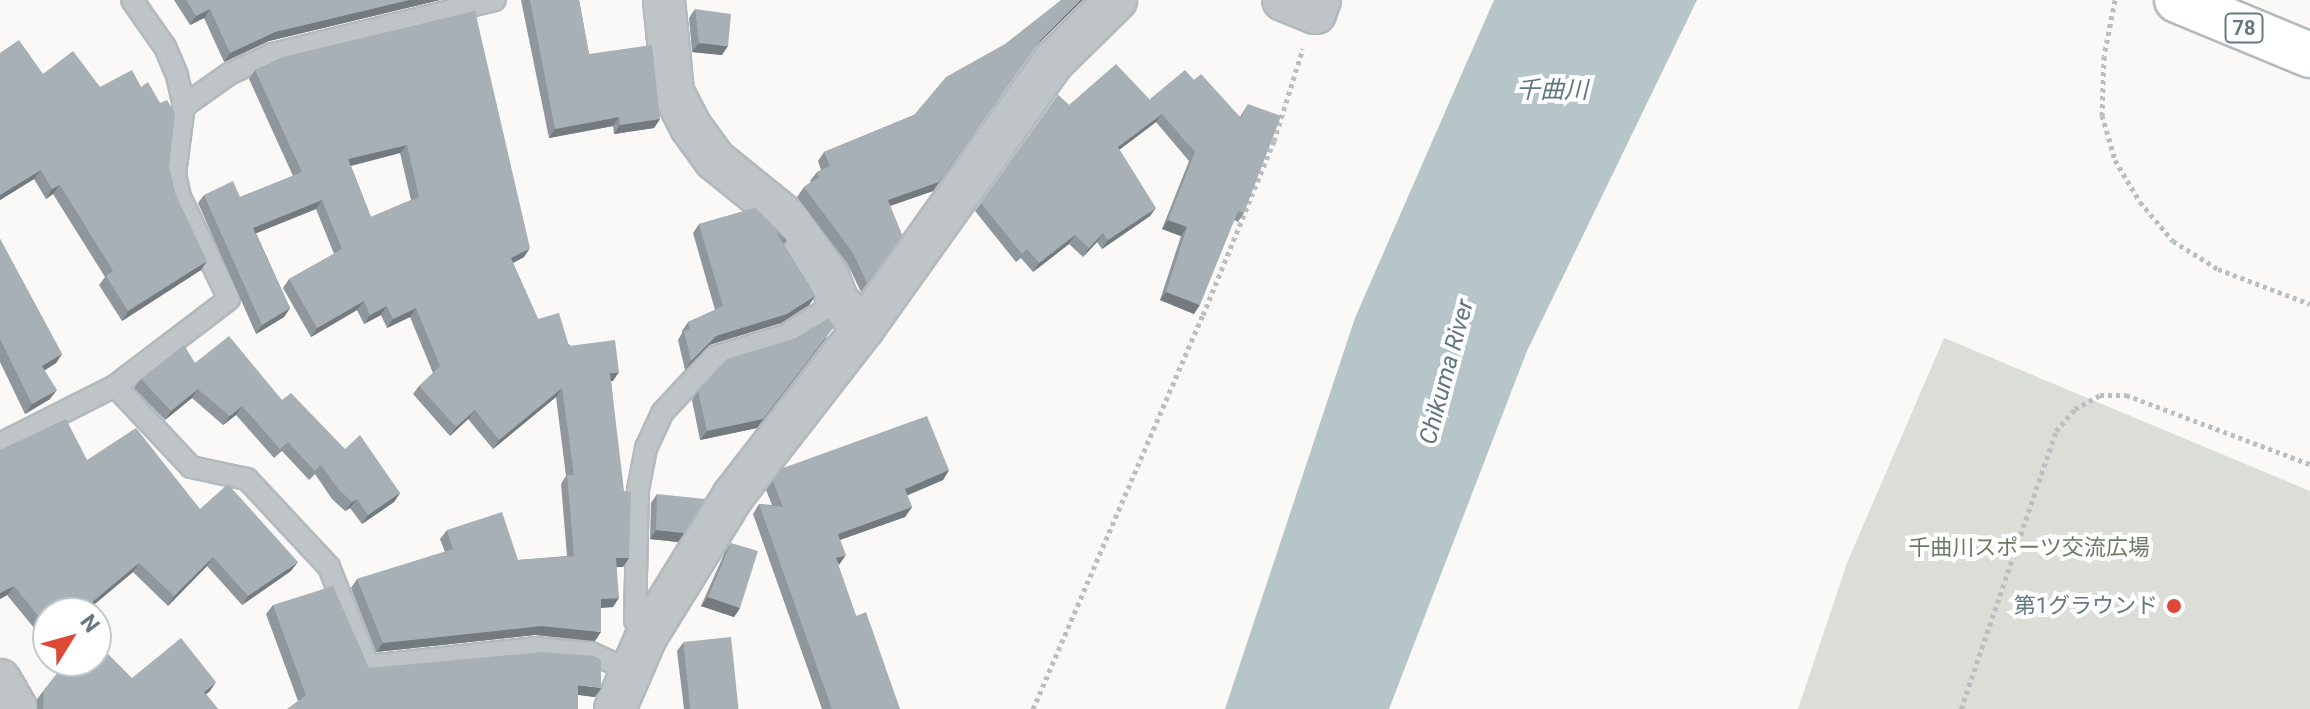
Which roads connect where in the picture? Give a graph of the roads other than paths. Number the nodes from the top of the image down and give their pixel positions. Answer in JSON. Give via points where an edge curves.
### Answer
{"nodes":[{"id":1,"x":132,"y":0,"type":"edge"},
{"id":2,"x":495,"y":0,"type":"edge"},
{"id":3,"x":664,"y":0,"type":"edge"},
{"id":4,"x":1116,"y":0,"type":"edge"},
{"id":5,"x":2177,"y":0,"type":"edge"},
{"id":6,"x":2310,"y":55,"type":"edge"},
{"id":7,"x":184,"y":106,"type":"junction"},
{"id":8,"x":851,"y":315,"type":"junction"},
{"id":9,"x":115,"y":386,"type":"junction"},
{"id":10,"x":0,"y":444,"type":"edge"},
{"id":11,"x":638,"y":654,"type":"junction"},
{"id":12,"x":0,"y":680,"type":"edge"},
{"id":13,"x":17,"y":709,"type":"edge"},
{"id":14,"x":615,"y":709,"type":"edge"}],
"edges":[{"from":1,"to":7,"type":"lane","via":[[165,47]]},
{"from":2,"to":7,"type":"lane","via":[[272,54],[229,74]]},
{"from":3,"to":8,"type":"street","via":[[673,92],[691,127],[715,160],[789,220]]},
{"from":4,"to":8,"type":"street","via":[[1054,61]]},
{"from":5,"to":6,"type":"main road","number":"78"},
{"from":7,"to":9,"type":"lane","via":[[175,174],[180,197],[229,299]]},
{"from":8,"to":11,"type":"street"},
{"from":8,"to":11,"type":"lane","via":[[714,357],[662,413],[646,448],[638,490]]},
{"from":9,"to":10,"type":"lane"},
{"from":9,"to":11,"type":"lane","via":[[191,467],[247,479],[329,567],[368,666],[536,648]]},
{"from":11,"to":14,"type":"street"},
{"from":12,"to":13,"type":"street"}]}
